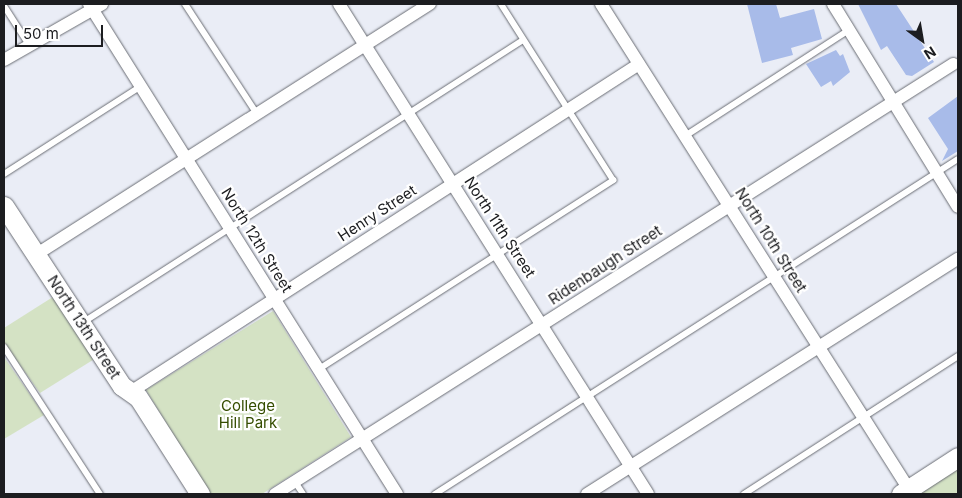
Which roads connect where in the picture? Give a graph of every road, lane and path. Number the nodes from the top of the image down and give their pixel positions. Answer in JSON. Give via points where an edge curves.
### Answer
{"nodes":[{"id":1,"x":185,"y":4,"type":"edge"},
{"id":2,"x":339,"y":4,"type":"edge"},
{"id":3,"x":430,"y":4,"type":"edge"},
{"id":4,"x":501,"y":4,"type":"edge"},
{"id":5,"x":601,"y":4,"type":"edge"},
{"id":6,"x":833,"y":4,"type":"edge"},
{"id":7,"x":4,"y":6,"type":"edge"},
{"id":8,"x":94,"y":6,"type":"edge"},
{"id":9,"x":849,"y":30,"type":"junction"},
{"id":10,"x":524,"y":40,"type":"junction"},
{"id":11,"x":29,"y":45,"type":"junction"},
{"id":12,"x":365,"y":45,"type":"junction"},
{"id":13,"x":4,"y":60,"type":"edge"},
{"id":14,"x":640,"y":64,"type":"junction"},
{"id":15,"x":954,"y":64,"type":"dead end"},
{"id":16,"x":141,"y":86,"type":"junction"},
{"id":17,"x":894,"y":103,"type":"junction"},
{"id":18,"x":568,"y":110,"type":"junction"},
{"id":19,"x":257,"y":114,"type":"junction"},
{"id":20,"x":408,"y":114,"type":"junction"},
{"id":21,"x":685,"y":136,"type":"junction"},
{"id":22,"x":186,"y":158,"type":"junction"},
{"id":23,"x":958,"y":159,"type":"edge"},
{"id":24,"x":936,"y":173,"type":"junction"},
{"id":25,"x":4,"y":174,"type":"edge"},
{"id":26,"x":453,"y":184,"type":"junction"},
{"id":27,"x":729,"y":205,"type":"junction"},
{"id":28,"x":4,"y":206,"type":"edge"},
{"id":29,"x":958,"y":207,"type":"edge"},
{"id":30,"x":229,"y":227,"type":"junction"},
{"id":31,"x":37,"y":254,"type":"junction"},
{"id":32,"x":499,"y":255,"type":"junction"},
{"id":33,"x":958,"y":258,"type":"edge"},
{"id":34,"x":774,"y":276,"type":"junction"},
{"id":35,"x":275,"y":299,"type":"junction"},
{"id":36,"x":82,"y":323,"type":"junction"},
{"id":37,"x":543,"y":324,"type":"junction"},
{"id":38,"x":4,"y":347,"type":"edge"},
{"id":39,"x":820,"y":347,"type":"junction"},
{"id":40,"x":958,"y":356,"type":"edge"},
{"id":41,"x":319,"y":369,"type":"junction"},
{"id":42,"x":132,"y":391,"type":"junction"},
{"id":43,"x":588,"y":395,"type":"junction"},
{"id":44,"x":863,"y":418,"type":"junction"},
{"id":45,"x":363,"y":438,"type":"junction"},
{"id":46,"x":958,"y":458,"type":"edge"},
{"id":47,"x":631,"y":466,"type":"junction"},
{"id":48,"x":295,"y":482,"type":"junction"},
{"id":49,"x":907,"y":493,"type":"edge"},
{"id":50,"x":100,"y":494,"type":"edge"},
{"id":51,"x":200,"y":494,"type":"edge"},
{"id":52,"x":275,"y":494,"type":"edge"},
{"id":53,"x":303,"y":494,"type":"edge"},
{"id":54,"x":397,"y":494,"type":"edge"},
{"id":55,"x":435,"y":494,"type":"edge"},
{"id":56,"x":587,"y":494,"type":"edge"},
{"id":57,"x":648,"y":494,"type":"edge"},
{"id":58,"x":744,"y":494,"type":"edge"}],
"edges":[{"from":1,"to":19,"type":"lane"},
{"from":2,"to":12,"type":"street","name":"North 11th Street"},
{"from":3,"to":12,"type":"street"},
{"from":4,"to":10,"type":"lane"},
{"from":5,"to":14,"type":"street","name":"North 10th Street"},
{"from":6,"to":9,"type":"street"},
{"from":7,"to":11,"type":"lane"},
{"from":8,"to":11,"type":"street"},
{"from":8,"to":16,"type":"street","name":"North 12th Street"},
{"from":9,"to":17,"type":"street"},
{"from":9,"to":21,"type":"lane"},
{"from":10,"to":18,"type":"lane"},
{"from":10,"to":20,"type":"lane"},
{"from":11,"to":13,"type":"street"},
{"from":12,"to":19,"type":"street"},
{"from":12,"to":20,"type":"street","name":"North 11th Street"},
{"from":14,"to":18,"type":"street","name":"Henry Street"},
{"from":14,"to":21,"type":"street","name":"North 10th Street"},
{"from":15,"to":17,"type":"street","name":"Ridenbaugh Street"},
{"from":16,"to":22,"type":"street","name":"North 12th Street"},
{"from":16,"to":25,"type":"lane"},
{"from":17,"to":24,"type":"street"},
{"from":17,"to":27,"type":"street","name":"Ridenbaugh Street"},
{"from":18,"to":26,"type":"street","name":"Henry Street"},
{"from":18,"to":32,"type":"lane","via":[[613,180]]},
{"from":19,"to":22,"type":"street"},
{"from":20,"to":26,"type":"street","name":"North 11th Street"},
{"from":20,"to":30,"type":"lane"},
{"from":21,"to":27,"type":"street","name":"North 10th Street"},
{"from":22,"to":30,"type":"street","name":"North 12th Street"},
{"from":22,"to":31,"type":"street"},
{"from":23,"to":24,"type":"lane"},
{"from":24,"to":29,"type":"street"},
{"from":24,"to":34,"type":"lane"},
{"from":26,"to":32,"type":"street","name":"North 11th Street"},
{"from":26,"to":35,"type":"street","name":"Henry Street"},
{"from":27,"to":34,"type":"street","name":"North 10th Street"},
{"from":27,"to":37,"type":"street","name":"Ridenbaugh Street"},
{"from":28,"to":31,"type":"street","name":"North 13th Street"},
{"from":30,"to":35,"type":"street","name":"North 12th Street"},
{"from":30,"to":36,"type":"lane"},
{"from":31,"to":36,"type":"street","name":"North 13th Street"},
{"from":32,"to":37,"type":"street","name":"North 11th Street"},
{"from":32,"to":41,"type":"lane"},
{"from":33,"to":39,"type":"street"},
{"from":34,"to":39,"type":"street","name":"North 10th Street"},
{"from":34,"to":43,"type":"lane"},
{"from":35,"to":41,"type":"street","name":"North 12th Street"},
{"from":35,"to":42,"type":"street","name":"Henry Street"},
{"from":36,"to":42,"type":"street","name":"North 13th Street","via":[[122,386]]},
{"from":37,"to":43,"type":"street","name":"North 11th Street"},
{"from":37,"to":45,"type":"street","name":"Ridenbaugh Street"},
{"from":38,"to":50,"type":"lane"},
{"from":39,"to":44,"type":"street","name":"North 10th Street"},
{"from":39,"to":47,"type":"street"},
{"from":40,"to":44,"type":"lane"},
{"from":41,"to":45,"type":"street","name":"North 12th Street"},
{"from":42,"to":51,"type":"street","name":"North 13th Street"},
{"from":43,"to":47,"type":"street","name":"North 11th Street"},
{"from":43,"to":55,"type":"lane"},
{"from":44,"to":49,"type":"street","name":"North 10th Street"},
{"from":44,"to":58,"type":"lane"},
{"from":45,"to":48,"type":"street","name":"Ridenbaugh Street"},
{"from":45,"to":54,"type":"street","name":"North 12th Street"},
{"from":46,"to":49,"type":"street"},
{"from":47,"to":56,"type":"street"},
{"from":47,"to":57,"type":"street","name":"North 11th Street"},
{"from":48,"to":52,"type":"street","name":"Ridenbaugh Street"},
{"from":48,"to":53,"type":"lane"}]}
